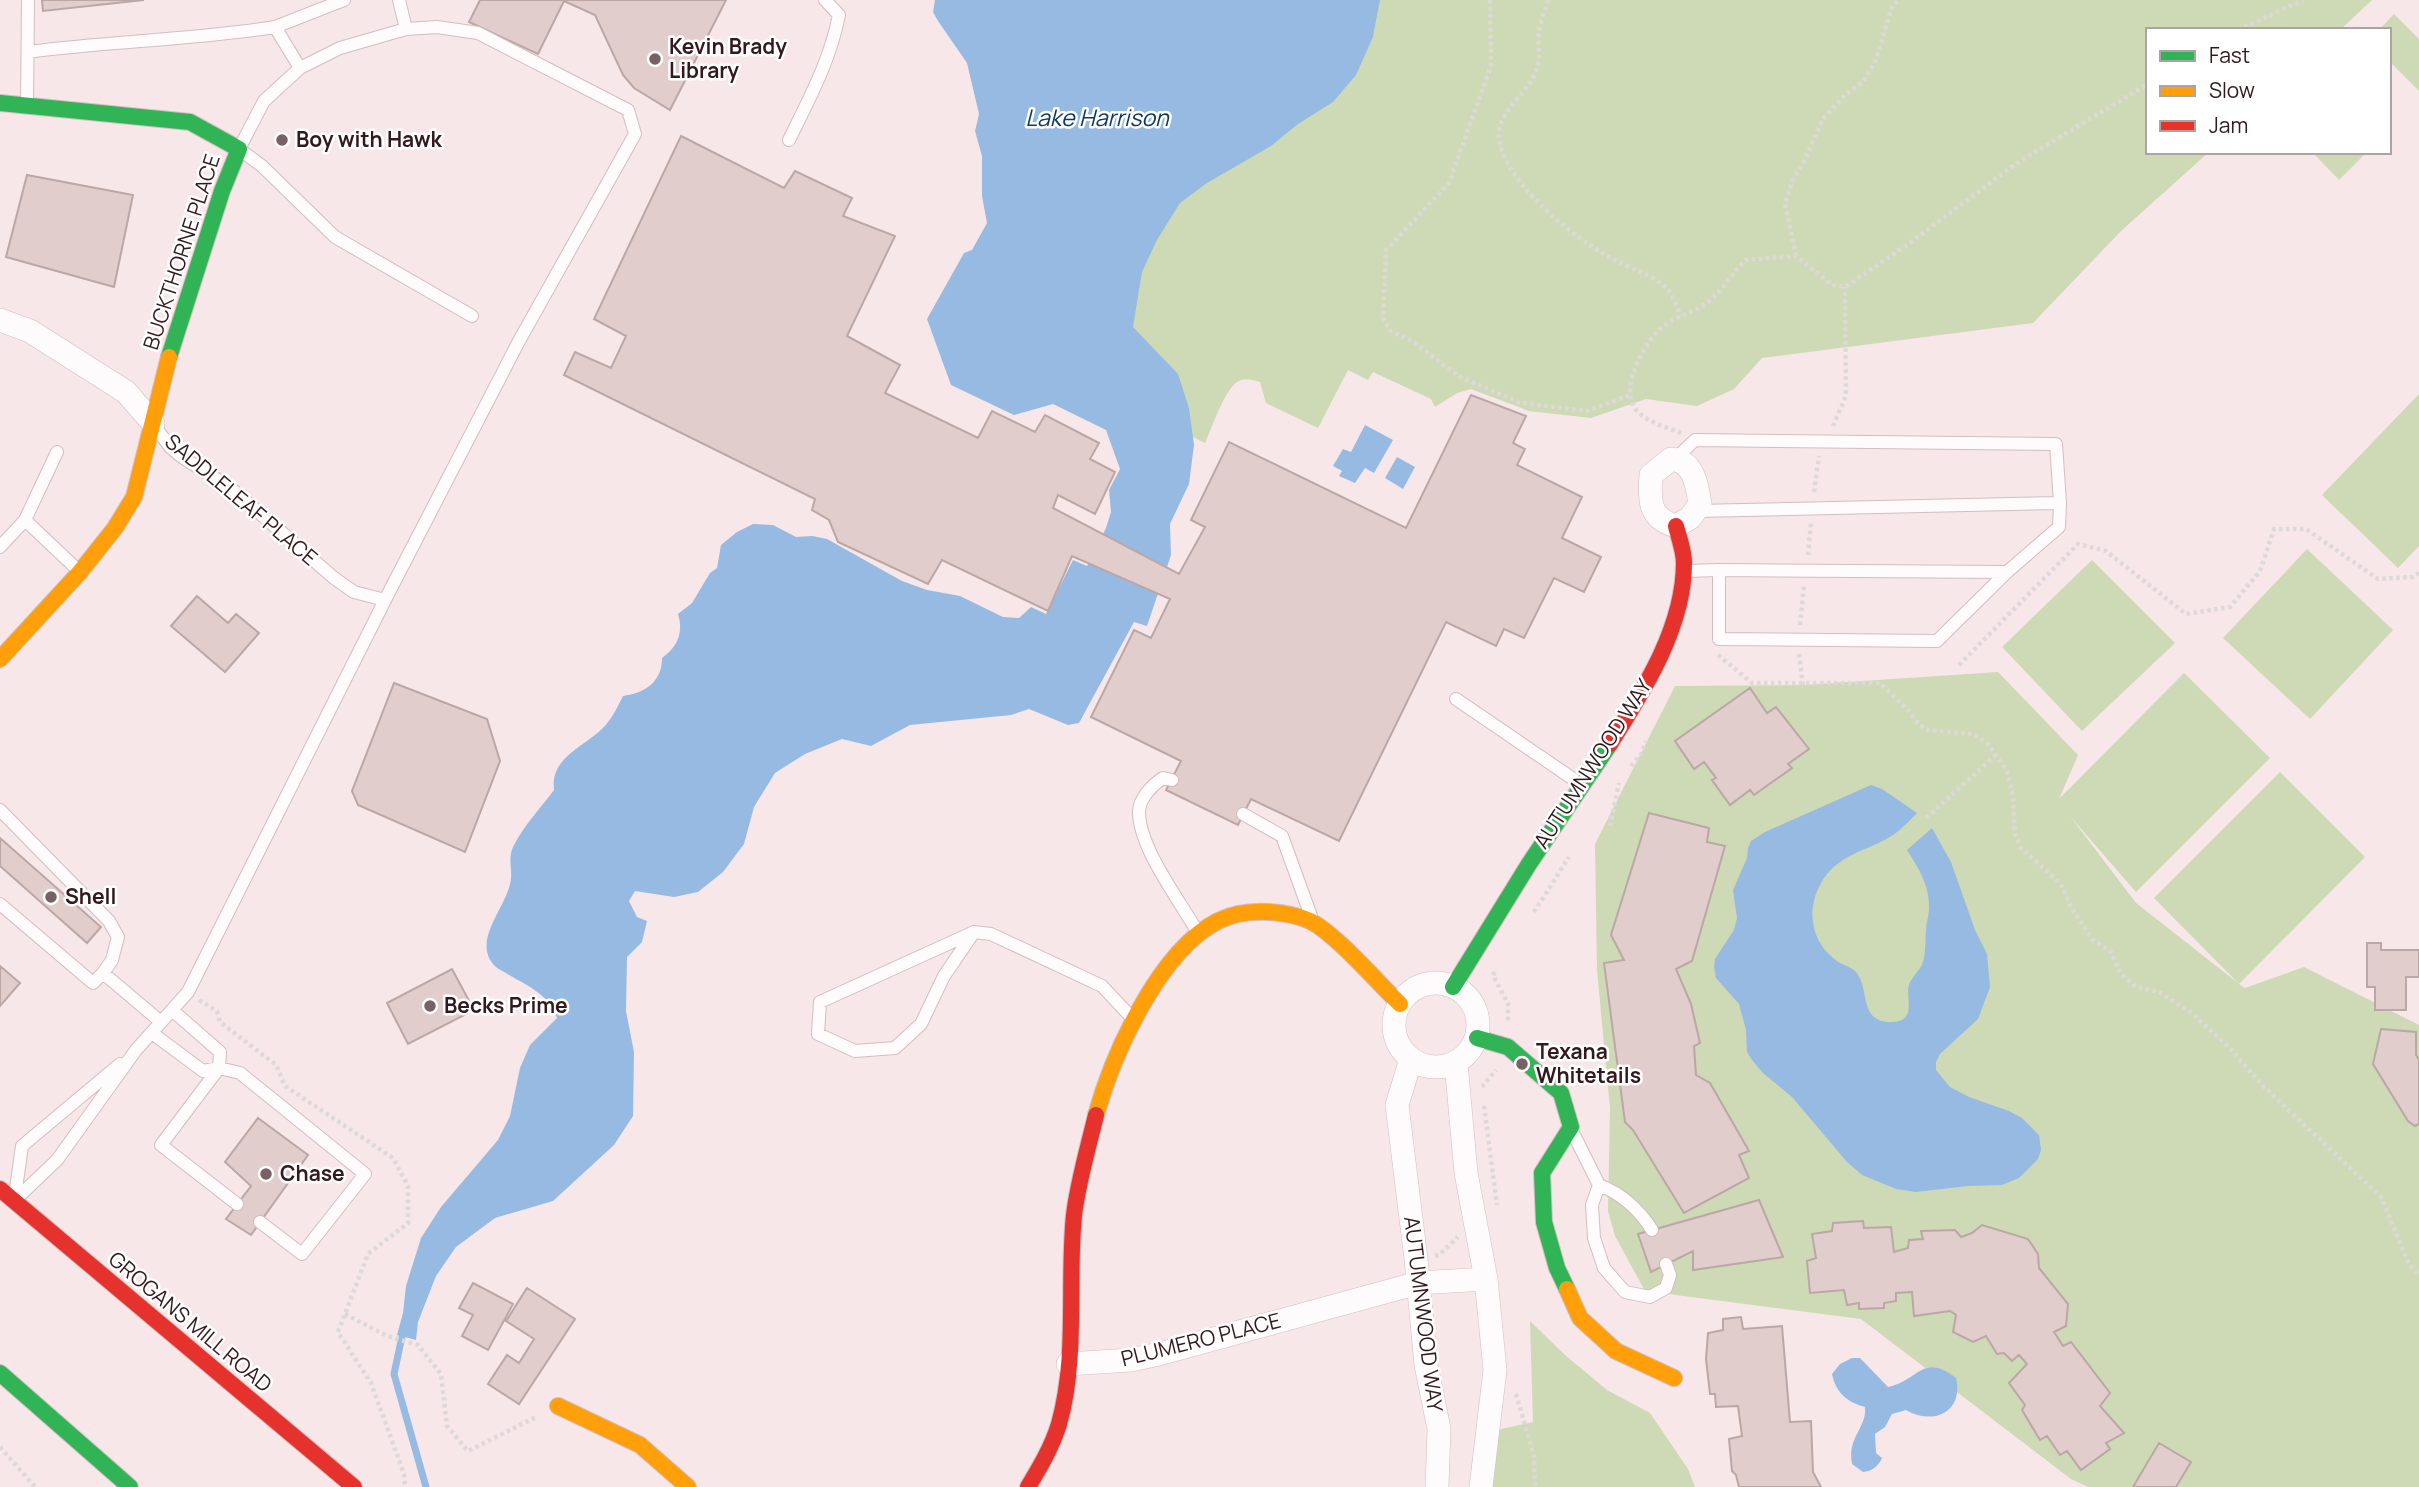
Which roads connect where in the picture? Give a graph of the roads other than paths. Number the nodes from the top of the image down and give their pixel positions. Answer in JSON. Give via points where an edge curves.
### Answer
{"nodes":[{"id":1,"x":28,"y":0,"type":"edge"},
{"id":2,"x":344,"y":0,"type":"edge"},
{"id":3,"x":399,"y":0,"type":"edge"},
{"id":4,"x":825,"y":0,"type":"edge"},
{"id":5,"x":275,"y":27,"type":"junction"},
{"id":6,"x":406,"y":29,"type":"junction"},
{"id":7,"x":28,"y":52,"type":"junction"},
{"id":8,"x":300,"y":68,"type":"junction"},
{"id":9,"x":0,"y":103,"type":"edge"},
{"id":10,"x":27,"y":105,"type":"junction"},
{"id":11,"x":789,"y":140,"type":"dead end"},
{"id":12,"x":239,"y":149,"type":"junction"},
{"id":13,"x":472,"y":316,"type":"dead end"},
{"id":14,"x":0,"y":320,"type":"edge"},
{"id":15,"x":153,"y":423,"type":"junction"},
{"id":16,"x":57,"y":452,"type":"dead end"},
{"id":17,"x":1675,"y":459,"type":"junction"},
{"id":18,"x":2060,"y":503,"type":"junction"},
{"id":19,"x":1695,"y":511,"type":"junction"},
{"id":20,"x":25,"y":520,"type":"junction"},
{"id":21,"x":1676,"y":526,"type":"junction"},
{"id":22,"x":0,"y":547,"type":"edge"},
{"id":23,"x":1719,"y":570,"type":"junction"},
{"id":24,"x":1684,"y":571,"type":"junction"},
{"id":25,"x":80,"y":572,"type":"junction"},
{"id":26,"x":2007,"y":572,"type":"junction"},
{"id":27,"x":385,"y":600,"type":"junction"},
{"id":28,"x":0,"y":659,"type":"edge"},
{"id":29,"x":1456,"y":699,"type":"dead end"},
{"id":30,"x":1172,"y":780,"type":"dead end"},
{"id":31,"x":1582,"y":786,"type":"junction"},
{"id":32,"x":0,"y":810,"type":"edge"},
{"id":33,"x":1243,"y":814,"type":"dead end"},
{"id":34,"x":0,"y":904,"type":"edge"},
{"id":35,"x":1313,"y":923,"type":"junction"},
{"id":36,"x":974,"y":932,"type":"junction"},
{"id":37,"x":1199,"y":933,"type":"junction"},
{"id":38,"x":103,"y":973,"type":"junction"},
{"id":39,"x":1453,"y":987,"type":"junction"},
{"id":40,"x":1400,"y":1004,"type":"junction"},
{"id":41,"x":172,"y":1010,"type":"junction"},
{"id":42,"x":1133,"y":1020,"type":"junction"},
{"id":43,"x":161,"y":1023,"type":"junction"},
{"id":44,"x":152,"y":1033,"type":"junction"},
{"id":45,"x":1477,"y":1038,"type":"junction"},
{"id":46,"x":136,"y":1050,"type":"junction"},
{"id":47,"x":1411,"y":1059,"type":"junction"},
{"id":48,"x":1456,"y":1063,"type":"junction"},
{"id":49,"x":219,"y":1068,"type":"junction"},
{"id":50,"x":1570,"y":1127,"type":"junction"},
{"id":51,"x":1599,"y":1185,"type":"junction"},
{"id":52,"x":0,"y":1189,"type":"edge"},
{"id":53,"x":7,"y":1204,"type":"edge"},
{"id":54,"x":237,"y":1204,"type":"dead end"},
{"id":55,"x":260,"y":1222,"type":"dead end"},
{"id":56,"x":1652,"y":1230,"type":"dead end"},
{"id":57,"x":1666,"y":1264,"type":"dead end"},
{"id":58,"x":1486,"y":1279,"type":"junction"},
{"id":59,"x":1418,"y":1283,"type":"junction"},
{"id":60,"x":1068,"y":1364,"type":"junction"},
{"id":61,"x":0,"y":1373,"type":"edge"},
{"id":62,"x":1674,"y":1378,"type":"dead end"},
{"id":63,"x":558,"y":1406,"type":"road end"},
{"id":64,"x":130,"y":1487,"type":"edge"},
{"id":65,"x":354,"y":1487,"type":"edge"},
{"id":66,"x":688,"y":1487,"type":"edge"},
{"id":67,"x":1028,"y":1487,"type":"edge"},
{"id":68,"x":1437,"y":1487,"type":"edge"},
{"id":69,"x":1481,"y":1487,"type":"edge"}],
"edges":[{"from":1,"to":7,"type":"lane"},
{"from":2,"to":5,"type":"lane"},
{"from":3,"to":6,"type":"lane"},
{"from":4,"to":11,"type":"lane","via":[[839,15],[835,37]]},
{"from":5,"to":7,"type":"lane"},
{"from":5,"to":8,"type":"lane"},
{"from":6,"to":8,"type":"lane","name":"BUCKTHORNE PLACE","via":[[340,48]]},
{"from":6,"to":27,"type":"lane","name":"BUCKTHORNE PLACE","via":[[437,27],[478,33],[628,110],[635,134],[519,341]]},
{"from":7,"to":10,"type":"lane"},
{"from":8,"to":12,"type":"lane","name":"BUCKTHORNE PLACE","via":[[264,101]]},
{"from":9,"to":10,"type":"street"},
{"from":10,"to":12,"type":"street","via":[[190,122]]},
{"from":12,"to":13,"type":"lane","via":[[335,237]]},
{"from":12,"to":15,"type":"street","name":"BUCKTHORNE PLACE","via":[[165,371]]},
{"from":14,"to":15,"type":"street","name":"SADDLELEAF PLACE","via":[[30,331],[126,392]]},
{"from":15,"to":25,"type":"street","name":"BUCKTHORNE PLACE","via":[[134,497]]},
{"from":15,"to":27,"type":"lane","name":"SADDLELEAF PLACE","via":[[170,447],[232,489],[334,578],[354,592]]},
{"from":16,"to":20,"type":"lane"},
{"from":17,"to":18,"type":"lane","via":[[1695,440],[2056,444]]},
{"from":17,"to":19,"type":"street","via":[[1690,468],[1697,482],[1700,504]]},
{"from":17,"to":21,"type":"street","via":[[1651,475],[1649,494],[1656,516]]},
{"from":18,"to":19,"type":"lane"},
{"from":18,"to":26,"type":"lane","via":[[2059,527]]},
{"from":19,"to":21,"type":"street"},
{"from":20,"to":22,"type":"lane"},
{"from":20,"to":25,"type":"lane"},
{"from":21,"to":24,"type":"street","name":"AUTUMNWOOD WAY"},
{"from":23,"to":24,"type":"lane"},
{"from":23,"to":26,"type":"lane"},
{"from":23,"to":26,"type":"lane","via":[[1719,639],[1798,641],[1937,641]]},
{"from":24,"to":31,"type":"street","name":"AUTUMNWOOD WAY","via":[[1668,637],[1646,684]]},
{"from":25,"to":28,"type":"street","name":"BUCKTHORNE PLACE"},
{"from":27,"to":41,"type":"lane","name":"BUCKTHORNE PLACE","via":[[188,992]]},
{"from":29,"to":31,"type":"lane"},
{"from":30,"to":37,"type":"lane","via":[[1163,778],[1151,786],[1138,810],[1144,841]]},
{"from":31,"to":39,"type":"street","name":"AUTUMNWOOD WAY","via":[[1500,907]]},
{"from":32,"to":38,"type":"lane","via":[[109,921],[118,937]]},
{"from":33,"to":35,"type":"lane","via":[[1282,836]]},
{"from":34,"to":38,"type":"lane","via":[[93,983]]},
{"from":35,"to":37,"type":"street","via":[[1285,912],[1255,909],[1226,917]]},
{"from":35,"to":40,"type":"street"},
{"from":36,"to":36,"type":"lane","via":[[820,1002],[818,1034],[855,1051],[895,1048],[921,1024],[944,976]]},
{"from":36,"to":42,"type":"lane","via":[[991,934],[1102,986]]},
{"from":37,"to":42,"type":"street","via":[[1164,970]]},
{"from":38,"to":43,"type":"lane"},
{"from":39,"to":40,"type":"street","via":[[1425,985]]},
{"from":39,"to":45,"type":"street","via":[[1467,996],[1475,1009]]},
{"from":40,"to":47,"type":"street","via":[[1396,1038]]},
{"from":41,"to":43,"type":"lane","name":"BUCKTHORNE PLACE"},
{"from":41,"to":49,"type":"lane","via":[[220,1052]]},
{"from":42,"to":60,"type":"street","via":[[1099,1104],[1074,1214]]},
{"from":43,"to":44,"type":"lane","name":"BUCKTHORNE PLACE"},
{"from":44,"to":46,"type":"lane","name":"BUCKTHORNE PLACE"},
{"from":44,"to":49,"type":"lane","via":[[203,1071]]},
{"from":45,"to":48,"type":"street"},
{"from":45,"to":50,"type":"street","via":[[1508,1047],[1562,1093]]},
{"from":46,"to":53,"type":"lane","via":[[57,1160]]},
{"from":46,"to":53,"type":"lane","via":[[23,1146]]},
{"from":47,"to":48,"type":"street","via":[[1433,1068]]},
{"from":47,"to":59,"type":"street","name":"AUTUMNWOOD WAY","via":[[1397,1105]]},
{"from":48,"to":58,"type":"street","via":[[1466,1173]]},
{"from":49,"to":54,"type":"lane","via":[[161,1144]]},
{"from":49,"to":55,"type":"lane","via":[[240,1073],[365,1174],[302,1254]]},
{"from":50,"to":51,"type":"lane"},
{"from":50,"to":62,"type":"street","via":[[1542,1174],[1544,1222],[1557,1268],[1580,1318],[1616,1351]]},
{"from":51,"to":56,"type":"lane","via":[[1642,1214]]},
{"from":51,"to":57,"type":"lane","via":[[1592,1205],[1594,1238],[1604,1268],[1616,1283],[1625,1292],[1650,1297],[1666,1288],[1670,1275]]},
{"from":52,"to":53,"type":"street","name":"GROGANS MILL ROAD"},
{"from":53,"to":65,"type":"street","name":"GROGANS MILL ROAD"},
{"from":58,"to":59,"type":"street","name":"PLUMERO PLACE"},
{"from":58,"to":69,"type":"street","via":[[1495,1370]]},
{"from":59,"to":60,"type":"street","name":"PLUMERO PLACE","via":[[1197,1345],[1140,1358]]},
{"from":59,"to":68,"type":"street","name":"AUTUMNWOOD WAY","via":[[1438,1429]]},
{"from":60,"to":67,"type":"street","via":[[1054,1444]]},
{"from":61,"to":64,"type":"street"},
{"from":63,"to":66,"type":"street","via":[[640,1445]]}]}
